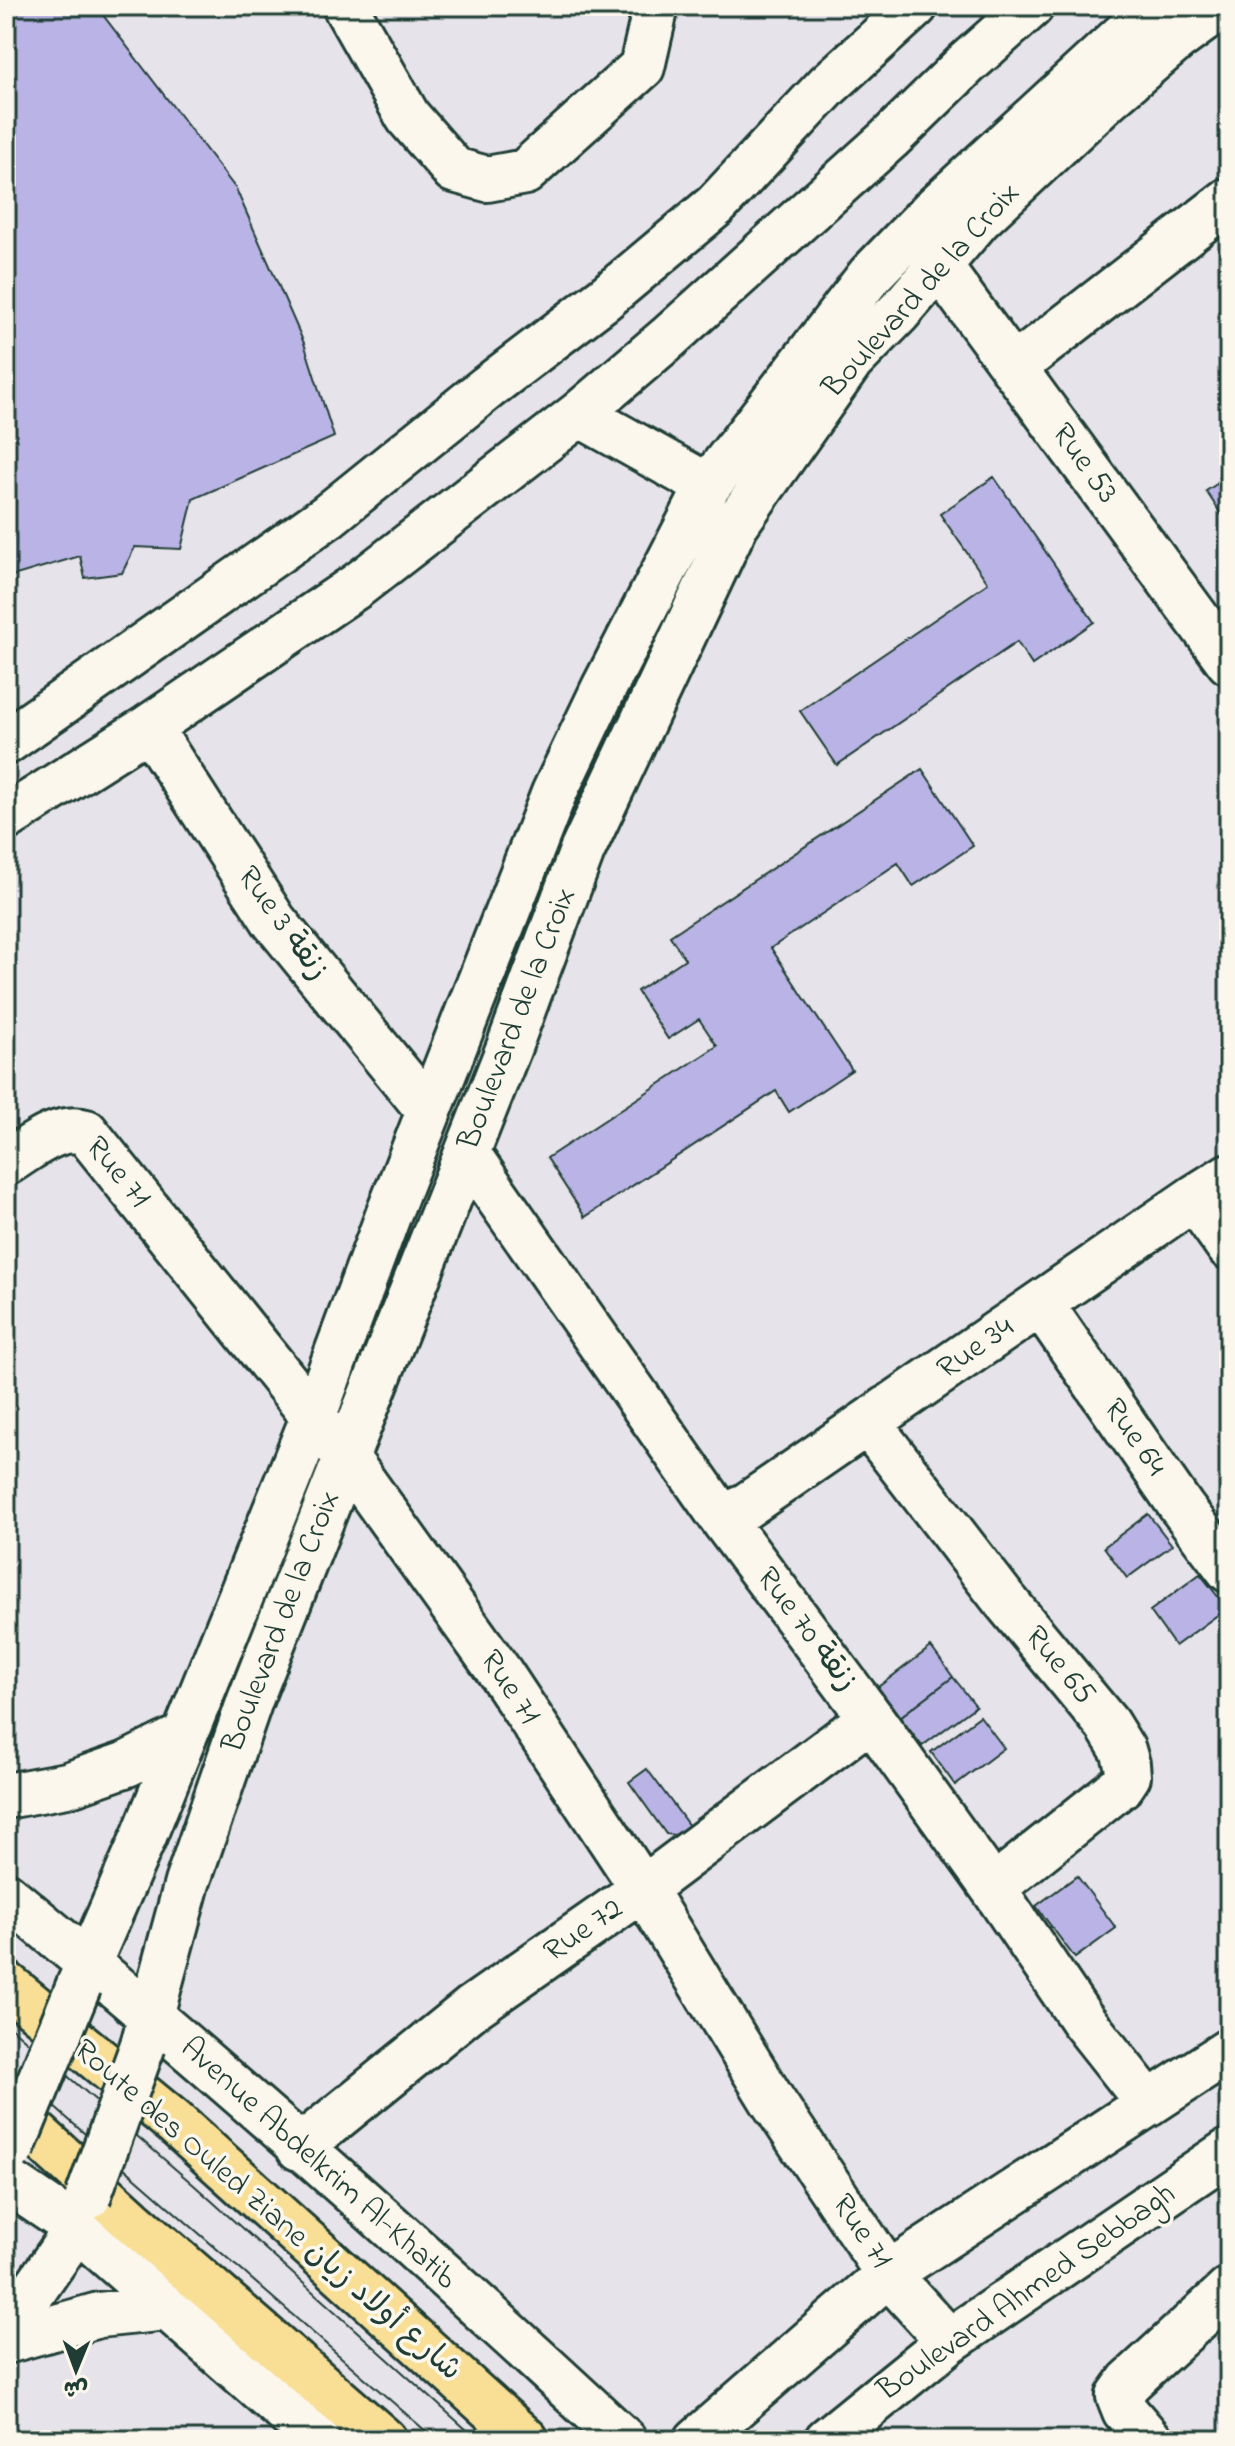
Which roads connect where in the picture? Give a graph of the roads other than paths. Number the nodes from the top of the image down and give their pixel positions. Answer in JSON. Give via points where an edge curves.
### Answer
{"nodes":[{"id":1,"x":345,"y":6,"type":"edge"},
{"id":2,"x":656,"y":6,"type":"edge"},
{"id":3,"x":915,"y":6,"type":"edge"},
{"id":4,"x":1031,"y":6,"type":"edge"},
{"id":5,"x":1222,"y":6,"type":"edge"},
{"id":6,"x":1159,"y":15,"type":"edge"},
{"id":7,"x":1229,"y":200,"type":"edge"},
{"id":8,"x":939,"y":266,"type":"junction"},
{"id":9,"x":1013,"y":368,"type":"junction"},
{"id":10,"x":579,"y":414,"type":"junction"},
{"id":11,"x":708,"y":486,"type":"junction"},
{"id":12,"x":1229,"y":662,"type":"edge"},
{"id":13,"x":149,"y":727,"type":"junction"},
{"id":14,"x":6,"y":742,"type":"edge"},
{"id":15,"x":10,"y":807,"type":"edge"},
{"id":16,"x":429,"y":1111,"type":"junction"},
{"id":17,"x":467,"y":1153,"type":"junction"},
{"id":18,"x":6,"y":1163,"type":"edge"},
{"id":19,"x":1212,"y":1187,"type":"edge"},
{"id":20,"x":1229,"y":1247,"type":"edge"},
{"id":21,"x":1041,"y":1304,"type":"junction"},
{"id":22,"x":314,"y":1415,"type":"junction"},
{"id":23,"x":868,"y":1423,"type":"junction"},
{"id":24,"x":345,"y":1456,"type":"junction"},
{"id":25,"x":724,"y":1521,"type":"junction"},
{"id":26,"x":1229,"y":1570,"type":"edge"},
{"id":27,"x":871,"y":1718,"type":"junction"},
{"id":28,"x":183,"y":1736,"type":"junction"},
{"id":29,"x":6,"y":1796,"type":"edge"},
{"id":30,"x":993,"y":1888,"type":"junction"},
{"id":31,"x":643,"y":1889,"type":"junction"},
{"id":32,"x":6,"y":1895,"type":"edge"},
{"id":33,"x":84,"y":1974,"type":"junction"},
{"id":34,"x":6,"y":1984,"type":"edge"},
{"id":35,"x":147,"y":2031,"type":"junction"},
{"id":36,"x":1229,"y":2051,"type":"edge"},
{"id":37,"x":1149,"y":2104,"type":"junction"},
{"id":38,"x":6,"y":2106,"type":"edge"},
{"id":39,"x":299,"y":2148,"type":"junction"},
{"id":40,"x":1229,"y":2151,"type":"edge"},
{"id":41,"x":8,"y":2163,"type":"edge"},
{"id":42,"x":82,"y":2212,"type":"junction"},
{"id":43,"x":888,"y":2274,"type":"junction"},
{"id":44,"x":1229,"y":2290,"type":"edge"},
{"id":45,"x":167,"y":2308,"type":"junction"},
{"id":46,"x":6,"y":2331,"type":"edge"},
{"id":47,"x":6,"y":2341,"type":"edge"},
{"id":48,"x":949,"y":2341,"type":"junction"},
{"id":49,"x":318,"y":2440,"type":"edge"},
{"id":50,"x":384,"y":2440,"type":"edge"},
{"id":51,"x":526,"y":2440,"type":"edge"},
{"id":52,"x":624,"y":2440,"type":"edge"},
{"id":53,"x":697,"y":2440,"type":"edge"},
{"id":54,"x":827,"y":2440,"type":"edge"},
{"id":55,"x":1150,"y":2440,"type":"edge"}],
"edges":[{"from":1,"to":2,"type":"street","via":[[408,117],[454,170],[487,179],[525,172],[642,67]]},
{"from":3,"to":14,"type":"street","via":[[828,85],[716,205],[605,298],[328,516]]},
{"from":4,"to":10,"type":"street"},
{"from":5,"to":6,"type":"street","name":"Boulevard de la Croix"},
{"from":6,"to":8,"type":"street","name":"Boulevard de la Croix","via":[[1035,165]]},
{"from":6,"to":11,"type":"street","name":"Boulevard de la Croix","via":[[931,212],[870,275]]},
{"from":7,"to":9,"type":"street"},
{"from":8,"to":9,"type":"street","name":"Rue 53"},
{"from":8,"to":17,"type":"street","name":"Boulevard de la Croix","via":[[851,361],[736,524],[582,851]]},
{"from":9,"to":12,"type":"street","name":"Rue 53"},
{"from":10,"to":11,"type":"street"},
{"from":10,"to":13,"type":"street","via":[[358,585]]},
{"from":11,"to":16,"type":"street","name":"Boulevard de la Croix","via":[[554,793]]},
{"from":13,"to":15,"type":"street"},
{"from":13,"to":16,"type":"street","name":"Rue 3 زنقة","via":[[274,921]]},
{"from":16,"to":22,"type":"street","name":"Boulevard de la Croix"},
{"from":17,"to":24,"type":"street","name":"Boulevard de la Croix"},
{"from":17,"to":25,"type":"street","name":"Rue 70 زنقة"},
{"from":18,"to":22,"type":"street","name":"Rue 71","via":[[58,1132],[86,1132]]},
{"from":19,"to":20,"type":"street"},
{"from":19,"to":21,"type":"street","name":"Rue 34"},
{"from":21,"to":23,"type":"street","name":"Rue 34"},
{"from":21,"to":26,"type":"street","name":"Rue 64"},
{"from":22,"to":24,"type":"street","name":"Rue 71"},
{"from":22,"to":28,"type":"street","name":"Boulevard de la Croix"},
{"from":23,"to":25,"type":"street","name":"Rue 34"},
{"from":23,"to":30,"type":"street","name":"Rue 65","via":[[1107,1724],[1127,1764],[1122,1785]]},
{"from":24,"to":31,"type":"street","name":"Rue 71","via":[[501,1674]]},
{"from":24,"to":35,"type":"street","name":"Boulevard de la Croix","via":[[240,1728],[187,1883]]},
{"from":25,"to":27,"type":"street","name":"Rue 70 زنقة"},
{"from":27,"to":30,"type":"street","name":"Rue 70 زنقة"},
{"from":27,"to":31,"type":"street","name":"Rue 72"},
{"from":28,"to":29,"type":"street","via":[[127,1764],[67,1785]]},
{"from":28,"to":33,"type":"street","name":"Boulevard de la Croix"},
{"from":30,"to":37,"type":"street","name":"Rue 70 زنقة","via":[[1081,2018]]},
{"from":31,"to":39,"type":"street","name":"Rue 72","via":[[472,2008]]},
{"from":31,"to":43,"type":"street","name":"Rue 71","via":[[772,2100]]},
{"from":32,"to":33,"type":"street","name":"Avenue Abdelkrim Al-Khatib"},
{"from":33,"to":35,"type":"street","name":"Avenue Abdelkrim Al-Khatib"},
{"from":33,"to":41,"type":"street","name":"Boulevard de la Croix","bridge":true},
{"from":34,"to":51,"type":"highway","name":"Route des Ouled Ziane شارع أولاد زيان","via":[[174,2122]]},
{"from":35,"to":39,"type":"street","name":"Avenue Abdelkrim Al-Khatib"},
{"from":35,"to":42,"type":"street","name":"Boulevard de la Croix","bridge":true},
{"from":36,"to":37,"type":"street"},
{"from":37,"to":43,"type":"street"},
{"from":38,"to":50,"type":"highway"},
{"from":39,"to":52,"type":"street","name":"Avenue Abdelkrim Al-Khatib"},
{"from":40,"to":48,"type":"street","name":"Boulevard Ahmed Sebbagh"},
{"from":41,"to":42,"type":"street"},
{"from":42,"to":45,"type":"street"},
{"from":42,"to":46,"type":"street","name":"Boulevard de la Croix"},
{"from":43,"to":48,"type":"street","name":"Rue 71"},
{"from":43,"to":53,"type":"street"},
{"from":44,"to":55,"type":"street","via":[[1119,2396]]},
{"from":45,"to":47,"type":"street","via":[[99,2315]]},
{"from":45,"to":49,"type":"street"},
{"from":48,"to":54,"type":"street","name":"Boulevard Ahmed Sebbagh"}]}
